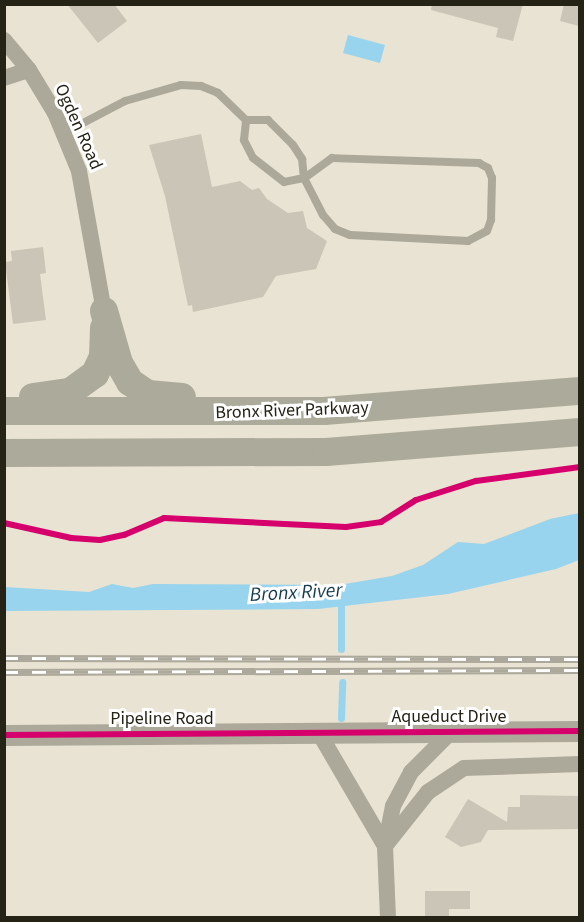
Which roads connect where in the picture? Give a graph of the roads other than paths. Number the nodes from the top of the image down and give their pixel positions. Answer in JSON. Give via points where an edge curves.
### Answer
{"nodes":[{"id":1,"x":4,"y":40,"type":"edge"},
{"id":2,"x":29,"y":70,"type":"junction"},
{"id":3,"x":4,"y":78,"type":"edge"},
{"id":4,"x":246,"y":120,"type":"junction"},
{"id":5,"x":64,"y":133,"type":"junction"},
{"id":6,"x":304,"y":178,"type":"junction"},
{"id":7,"x":104,"y":311,"type":"junction"},
{"id":8,"x":579,"y":392,"type":"edge"},
{"id":9,"x":4,"y":400,"type":"edge"},
{"id":10,"x":363,"y":410,"type":"junction"},
{"id":11,"x":4,"y":411,"type":"edge"},
{"id":12,"x":579,"y":432,"type":"edge"},
{"id":13,"x":4,"y":453,"type":"edge"},
{"id":14,"x":579,"y":731,"type":"edge"},
{"id":15,"x":451,"y":732,"type":"junction"},
{"id":16,"x":319,"y":733,"type":"junction"},
{"id":17,"x":4,"y":735,"type":"edge"},
{"id":18,"x":579,"y":764,"type":"edge"},
{"id":19,"x":385,"y":846,"type":"junction"},
{"id":20,"x":388,"y":918,"type":"edge"}],
"edges":[{"from":1,"to":2,"type":"street","name":"Ogden Road"},
{"from":2,"to":3,"type":"street"},
{"from":2,"to":5,"type":"street","name":"Ogden Road"},
{"from":4,"to":5,"type":"lane","via":[[218,93],[201,86],[181,85],[124,101]]},
{"from":4,"to":6,"type":"lane","via":[[268,120],[276,128],[302,159]]},
{"from":4,"to":6,"type":"lane","via":[[244,140],[253,158],[284,182]]},
{"from":5,"to":7,"type":"street","name":"Ogden Road","via":[[85,190]]},
{"from":6,"to":6,"type":"lane","via":[[332,158],[479,163],[488,168],[492,178],[491,220],[480,238],[468,241],[350,235],[335,229],[323,215]]},
{"from":7,"to":9,"type":"highway","via":[[103,357],[87,381],[59,395]]},
{"from":7,"to":10,"type":"highway","via":[[124,373],[148,394],[249,397]]},
{"from":8,"to":10,"type":"highway","name":"Bronx River Parkway"},
{"from":10,"to":11,"type":"highway","name":"Bronx River Parkway"},
{"from":12,"to":13,"type":"highway","via":[[297,453]]},
{"from":14,"to":15,"type":"street","name":"Aqueduct Drive"},
{"from":15,"to":16,"type":"street","name":"Aqueduct Drive"},
{"from":15,"to":19,"type":"street","via":[[422,759],[399,790]]},
{"from":16,"to":17,"type":"street","name":"Pipeline Road"},
{"from":16,"to":19,"type":"street"},
{"from":18,"to":19,"type":"street","via":[[464,768],[428,792]]},
{"from":19,"to":20,"type":"street"}]}
